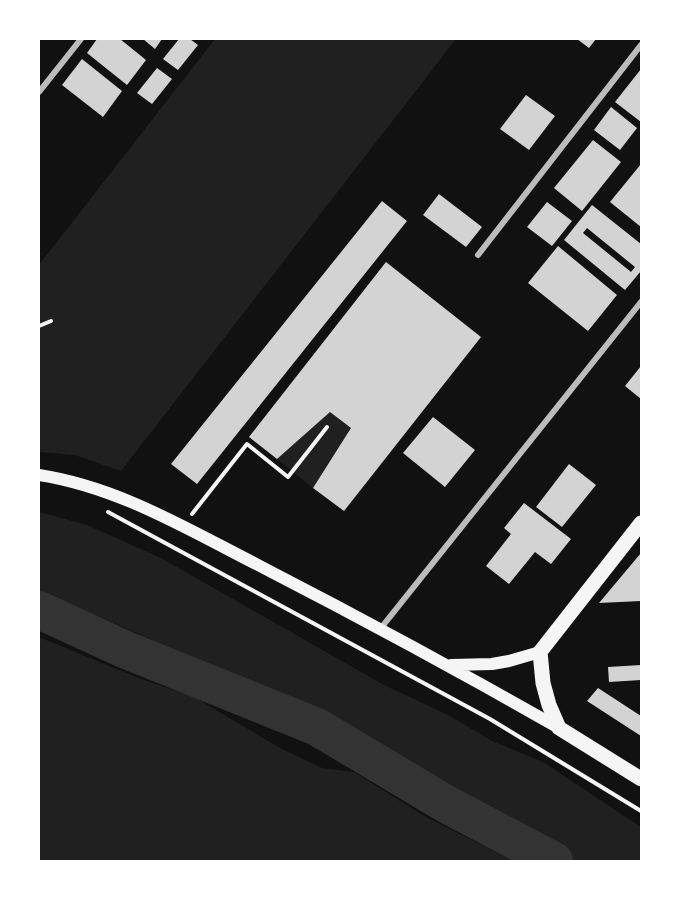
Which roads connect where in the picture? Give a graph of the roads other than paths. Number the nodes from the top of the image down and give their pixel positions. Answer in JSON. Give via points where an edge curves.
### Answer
{"nodes":[{"id":1,"x":81,"y":39,"type":"edge"},
{"id":2,"x":641,"y":45,"type":"edge"},
{"id":3,"x":39,"y":92,"type":"edge"},
{"id":4,"x":478,"y":255,"type":"dead end"},
{"id":5,"x":641,"y":302,"type":"edge"},
{"id":6,"x":39,"y":475,"type":"edge"},
{"id":7,"x":641,"y":523,"type":"edge"},
{"id":8,"x":381,"y":628,"type":"junction"},
{"id":9,"x":540,"y":652,"type":"junction"},
{"id":10,"x":449,"y":665,"type":"junction"},
{"id":11,"x":559,"y":728,"type":"junction"},
{"id":12,"x":641,"y":779,"type":"edge"}],
"edges":[{"from":1,"to":3,"type":"street"},
{"from":2,"to":4,"type":"street"},
{"from":5,"to":8,"type":"street"},
{"from":6,"to":8,"type":"main road","via":[[66,479],[128,500]]},
{"from":7,"to":9,"type":"main road"},
{"from":8,"to":10,"type":"main road"},
{"from":9,"to":10,"type":"main road","via":[[501,663]]},
{"from":9,"to":11,"type":"main road","via":[[543,682]]},
{"from":10,"to":11,"type":"main road"},
{"from":11,"to":12,"type":"main road"}]}
